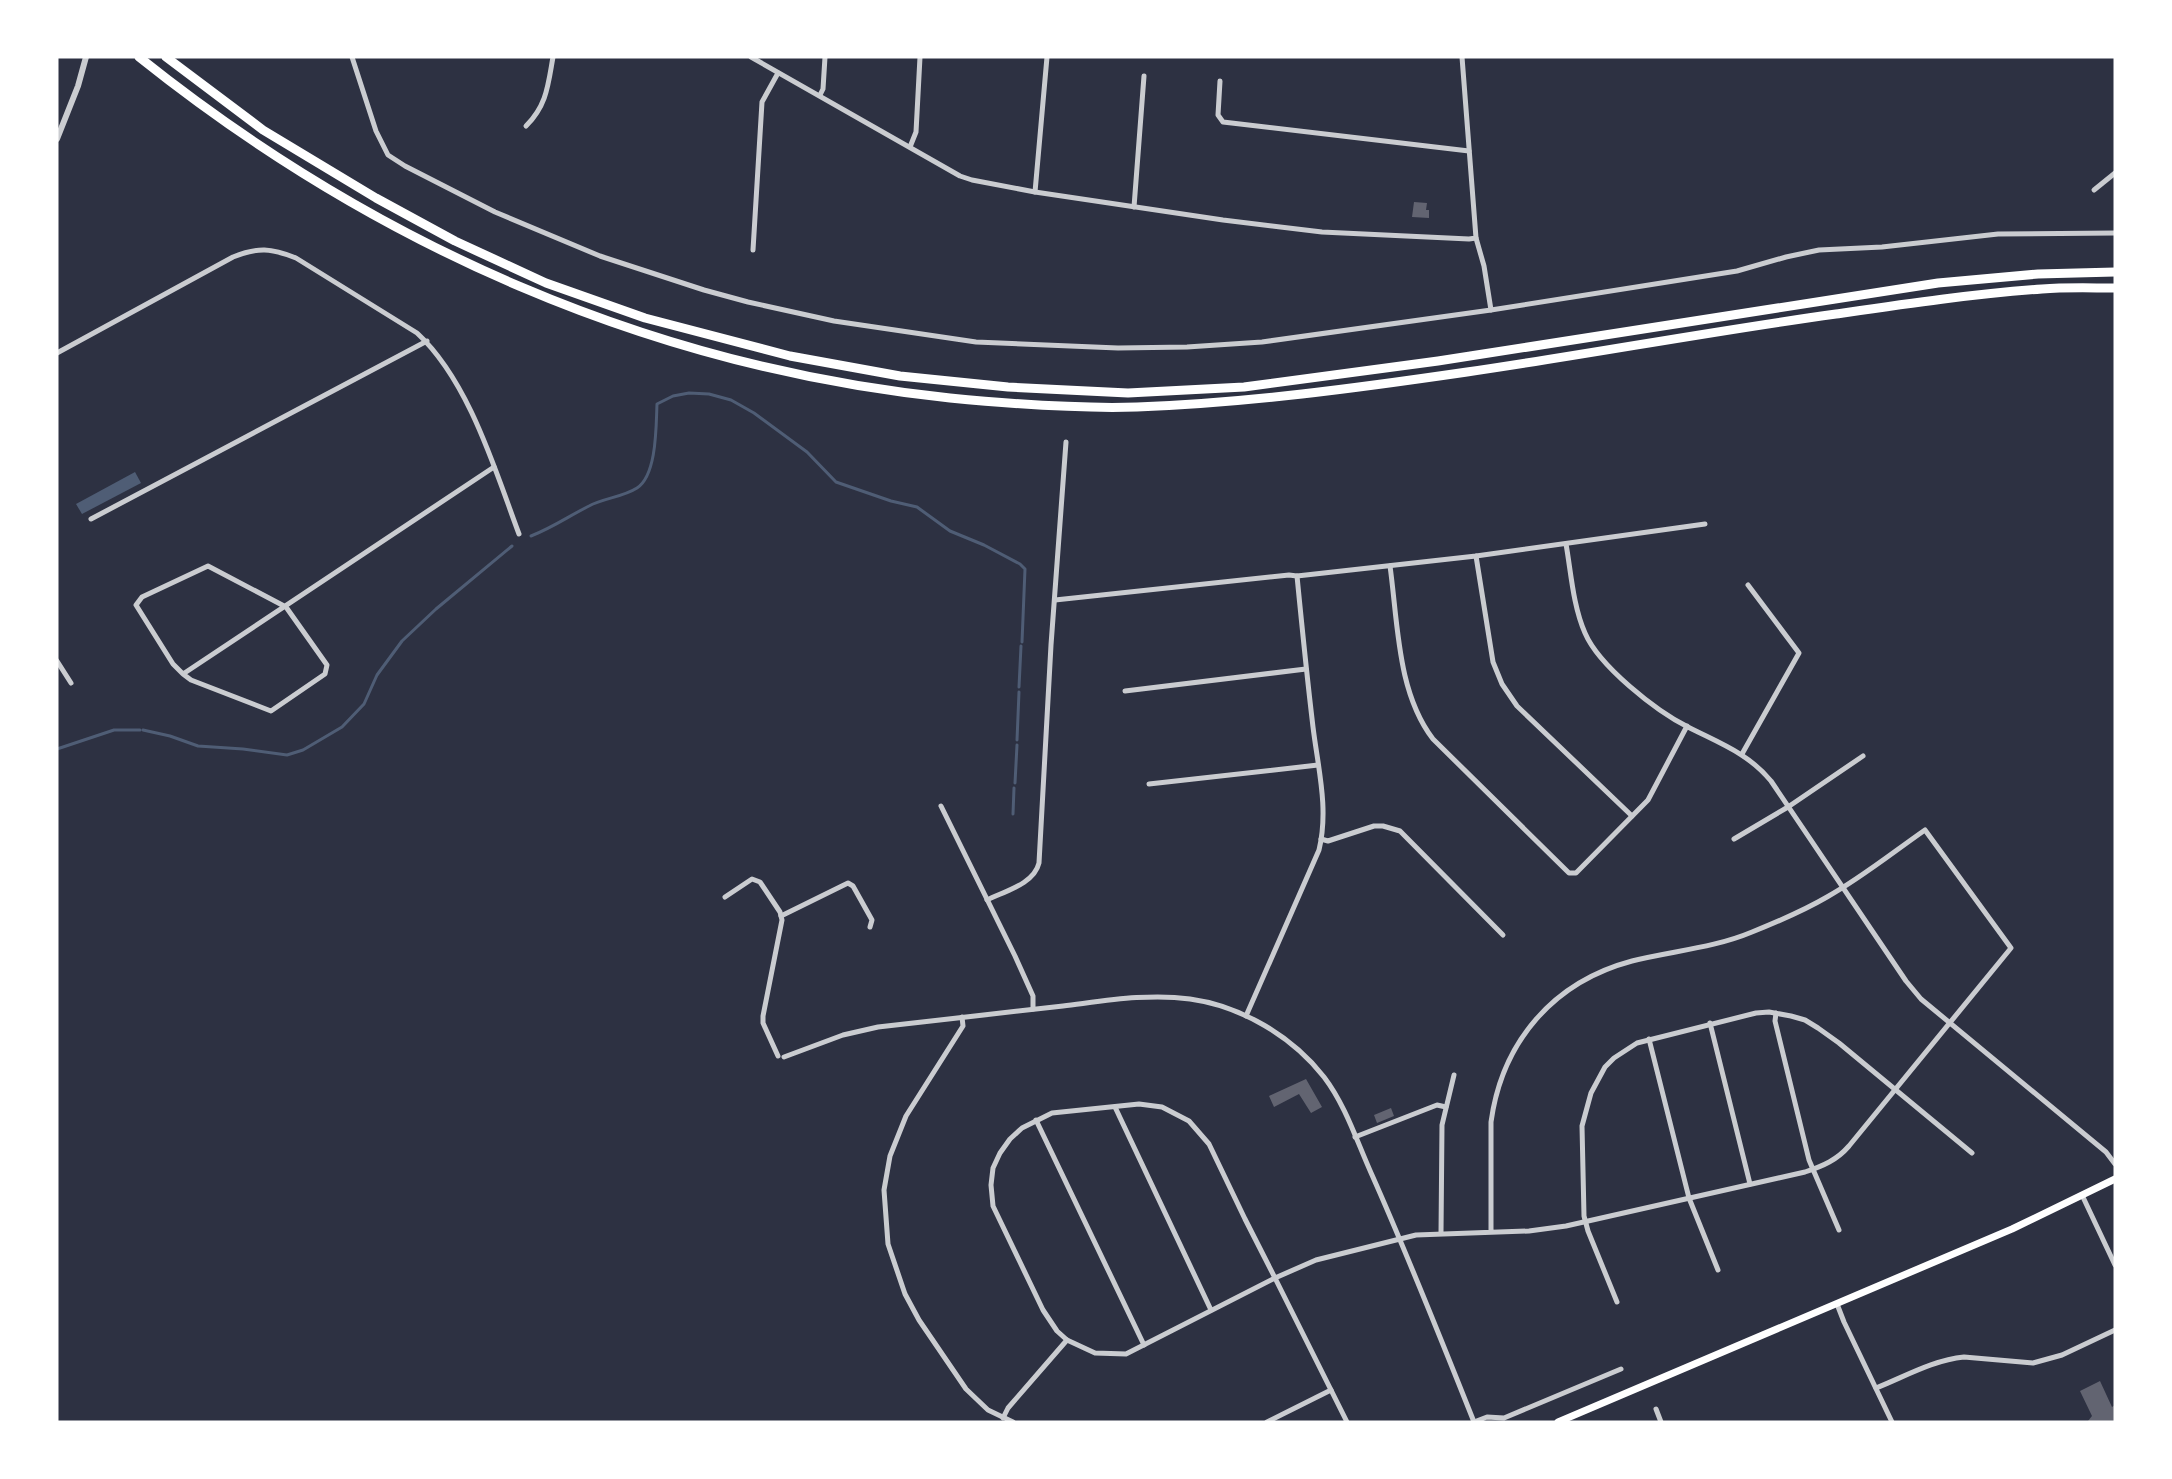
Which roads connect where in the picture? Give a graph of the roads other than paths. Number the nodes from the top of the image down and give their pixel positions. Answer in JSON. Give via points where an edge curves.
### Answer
{"nodes":[{"id":1,"x":86,"y":57,"type":"edge"},
{"id":2,"x":138,"y":57,"type":"edge"},
{"id":3,"x":166,"y":57,"type":"edge"},
{"id":4,"x":352,"y":57,"type":"edge"},
{"id":5,"x":553,"y":57,"type":"edge"},
{"id":6,"x":751,"y":57,"type":"edge"},
{"id":7,"x":825,"y":57,"type":"edge"},
{"id":8,"x":920,"y":57,"type":"edge"},
{"id":9,"x":1047,"y":57,"type":"edge"},
{"id":10,"x":1462,"y":57,"type":"edge"},
{"id":11,"x":778,"y":73,"type":"junction"},
{"id":12,"x":1144,"y":76,"type":"dead end"},
{"id":13,"x":1220,"y":81,"type":"dead end"},
{"id":14,"x":820,"y":96,"type":"junction"},
{"id":15,"x":526,"y":126,"type":"dead end"},
{"id":16,"x":57,"y":139,"type":"edge"},
{"id":17,"x":910,"y":147,"type":"junction"},
{"id":18,"x":1468,"y":151,"type":"junction"},
{"id":19,"x":2115,"y":173,"type":"edge"},
{"id":20,"x":2094,"y":189,"type":"dead end"},
{"id":21,"x":1035,"y":192,"type":"junction"},
{"id":22,"x":1134,"y":207,"type":"junction"},
{"id":23,"x":2115,"y":233,"type":"edge"},
{"id":24,"x":1476,"y":238,"type":"junction"},
{"id":25,"x":753,"y":250,"type":"dead end"},
{"id":26,"x":2115,"y":272,"type":"edge"},
{"id":27,"x":2115,"y":288,"type":"edge"},
{"id":28,"x":1491,"y":310,"type":"junction"},
{"id":29,"x":427,"y":341,"type":"junction"},
{"id":30,"x":57,"y":353,"type":"edge"},
{"id":31,"x":1066,"y":442,"type":"dead end"},
{"id":32,"x":494,"y":467,"type":"junction"},
{"id":33,"x":91,"y":519,"type":"dead end"},
{"id":34,"x":1705,"y":524,"type":"dead end"},
{"id":35,"x":519,"y":534,"type":"dead end"},
{"id":36,"x":1566,"y":544,"type":"junction"},
{"id":37,"x":1476,"y":556,"type":"junction"},
{"id":38,"x":1390,"y":566,"type":"junction"},
{"id":39,"x":1297,"y":576,"type":"junction"},
{"id":40,"x":1748,"y":585,"type":"dead end"},
{"id":41,"x":1055,"y":600,"type":"junction"},
{"id":42,"x":286,"y":607,"type":"junction"},
{"id":43,"x":57,"y":661,"type":"edge"},
{"id":44,"x":1306,"y":669,"type":"junction"},
{"id":45,"x":183,"y":674,"type":"junction"},
{"id":46,"x":71,"y":683,"type":"dead end"},
{"id":47,"x":1125,"y":691,"type":"dead end"},
{"id":48,"x":1687,"y":726,"type":"junction"},
{"id":49,"x":1742,"y":754,"type":"junction"},
{"id":50,"x":1863,"y":756,"type":"dead end"},
{"id":51,"x":1318,"y":765,"type":"junction"},
{"id":52,"x":1149,"y":784,"type":"dead end"},
{"id":53,"x":941,"y":806,"type":"dead end"},
{"id":54,"x":1788,"y":807,"type":"junction"},
{"id":55,"x":1632,"y":816,"type":"junction"},
{"id":56,"x":1734,"y":838,"type":"dead end"},
{"id":57,"x":1321,"y":839,"type":"junction"},
{"id":58,"x":1842,"y":887,"type":"junction"},
{"id":59,"x":725,"y":897,"type":"dead end"},
{"id":60,"x":987,"y":900,"type":"junction"},
{"id":61,"x":781,"y":916,"type":"junction"},
{"id":62,"x":870,"y":927,"type":"dead end"},
{"id":63,"x":1503,"y":935,"type":"dead end"},
{"id":64,"x":1033,"y":1009,"type":"junction"},
{"id":65,"x":1776,"y":1013,"type":"junction"},
{"id":66,"x":1246,"y":1016,"type":"junction"},
{"id":67,"x":962,"y":1017,"type":"junction"},
{"id":68,"x":1710,"y":1023,"type":"junction"},
{"id":69,"x":1951,"y":1024,"type":"junction"},
{"id":70,"x":1649,"y":1039,"type":"junction"},
{"id":71,"x":1454,"y":1075,"type":"dead end"},
{"id":72,"x":1895,"y":1091,"type":"junction"},
{"id":73,"x":1115,"y":1107,"type":"junction"},
{"id":74,"x":1446,"y":1107,"type":"junction"},
{"id":75,"x":1036,"y":1120,"type":"junction"},
{"id":76,"x":1355,"y":1137,"type":"junction"},
{"id":77,"x":1972,"y":1153,"type":"dead end"},
{"id":78,"x":2115,"y":1164,"type":"edge"},
{"id":79,"x":1813,"y":1170,"type":"junction"},
{"id":80,"x":2115,"y":1179,"type":"edge"},
{"id":81,"x":1750,"y":1184,"type":"junction"},
{"id":82,"x":2082,"y":1195,"type":"junction"},
{"id":83,"x":1689,"y":1198,"type":"junction"},
{"id":84,"x":1585,"y":1222,"type":"junction"},
{"id":85,"x":1839,"y":1230,"type":"dead end"},
{"id":86,"x":1491,"y":1232,"type":"junction"},
{"id":87,"x":1441,"y":1233,"type":"junction"},
{"id":88,"x":1399,"y":1239,"type":"junction"},
{"id":89,"x":2115,"y":1265,"type":"edge"},
{"id":90,"x":1718,"y":1270,"type":"dead end"},
{"id":91,"x":1275,"y":1278,"type":"junction"},
{"id":92,"x":1617,"y":1302,"type":"dead end"},
{"id":93,"x":1837,"y":1304,"type":"junction"},
{"id":94,"x":1211,"y":1310,"type":"junction"},
{"id":95,"x":2115,"y":1330,"type":"edge"},
{"id":96,"x":1067,"y":1340,"type":"junction"},
{"id":97,"x":1144,"y":1345,"type":"junction"},
{"id":98,"x":1621,"y":1369,"type":"dead end"},
{"id":99,"x":1876,"y":1389,"type":"junction"},
{"id":100,"x":1331,"y":1390,"type":"junction"},
{"id":101,"x":1656,"y":1409,"type":"dead end"},
{"id":102,"x":1003,"y":1418,"type":"junction"},
{"id":103,"x":1012,"y":1422,"type":"edge"},
{"id":104,"x":1267,"y":1422,"type":"edge"},
{"id":105,"x":1347,"y":1422,"type":"edge"},
{"id":106,"x":1474,"y":1422,"type":"edge"},
{"id":107,"x":1558,"y":1422,"type":"edge"},
{"id":108,"x":1661,"y":1422,"type":"edge"},
{"id":109,"x":1892,"y":1422,"type":"edge"}],
"edges":[{"from":1,"to":16,"type":"street"},
{"from":2,"to":27,"type":"highway","via":[[259,146],[370,214],[449,256],[642,334],[791,374],[899,393],[1016,405],[1109,407],[1253,400],[1469,372],[1939,299],[2047,288]]},
{"from":3,"to":26,"type":"highway","via":[[263,130],[366,192],[455,241],[546,283],[645,318],[790,356],[922,378],[1128,393],[1244,387],[1438,361],[1938,282]]},
{"from":4,"to":28,"type":"street","via":[[381,143],[388,155],[405,166],[495,212],[600,256],[704,290],[834,321],[976,342],[1141,348],[1262,342]]},
{"from":5,"to":15,"type":"street","via":[[546,93],[537,115]]},
{"from":6,"to":11,"type":"street"},
{"from":7,"to":14,"type":"street"},
{"from":8,"to":17,"type":"street","via":[[916,132]]},
{"from":9,"to":21,"type":"street"},
{"from":10,"to":18,"type":"street"},
{"from":11,"to":14,"type":"street"},
{"from":11,"to":25,"type":"street","via":[[762,102]]},
{"from":12,"to":22,"type":"street"},
{"from":13,"to":18,"type":"street","via":[[1218,115],[1223,122]]},
{"from":14,"to":17,"type":"street"},
{"from":17,"to":21,"type":"street","via":[[960,176]]},
{"from":18,"to":24,"type":"street"},
{"from":19,"to":20,"type":"street"},
{"from":21,"to":22,"type":"street"},
{"from":22,"to":24,"type":"street","via":[[1322,232]]},
{"from":23,"to":28,"type":"street","via":[[1998,234],[1819,250],[1737,271]]},
{"from":24,"to":28,"type":"street"},
{"from":29,"to":30,"type":"street","via":[[296,258],[258,249],[233,256]]},
{"from":29,"to":32,"type":"street","via":[[458,386]]},
{"from":29,"to":33,"type":"street"},
{"from":31,"to":41,"type":"street"},
{"from":32,"to":35,"type":"street"},
{"from":32,"to":42,"type":"street"},
{"from":34,"to":36,"type":"street"},
{"from":36,"to":37,"type":"street"},
{"from":36,"to":48,"type":"street","via":[[1580,620],[1592,646],[1641,696]]},
{"from":37,"to":38,"type":"street"},
{"from":37,"to":55,"type":"street","via":[[1491,652],[1502,684],[1517,706]]},
{"from":38,"to":39,"type":"street"},
{"from":38,"to":55,"type":"street","via":[[1410,699],[1426,730],[1441,747],[1569,873],[1576,873]]},
{"from":39,"to":41,"type":"street"},
{"from":39,"to":44,"type":"street"},
{"from":40,"to":49,"type":"street","via":[[1799,653]]},
{"from":41,"to":60,"type":"street","via":[[1039,863],[1030,878]]},
{"from":42,"to":45,"type":"street"},
{"from":42,"to":45,"type":"street","via":[[327,665],[325,674],[271,711]]},
{"from":42,"to":45,"type":"street","via":[[208,566],[142,597],[136,605]]},
{"from":43,"to":46,"type":"street"},
{"from":44,"to":47,"type":"street"},
{"from":44,"to":51,"type":"street"},
{"from":48,"to":49,"type":"street"},
{"from":48,"to":55,"type":"street","via":[[1652,794]]},
{"from":49,"to":54,"type":"street","via":[[1765,773]]},
{"from":50,"to":54,"type":"street"},
{"from":51,"to":52,"type":"street"},
{"from":51,"to":57,"type":"street","via":[[1323,805]]},
{"from":53,"to":60,"type":"street"},
{"from":54,"to":56,"type":"street"},
{"from":54,"to":58,"type":"street"},
{"from":57,"to":63,"type":"street","via":[[1328,841],[1379,825],[1400,831]]},
{"from":57,"to":66,"type":"street"},
{"from":58,"to":69,"type":"street","via":[[1906,981]]},
{"from":58,"to":69,"type":"street","via":[[1925,830],[2011,948]]},
{"from":58,"to":86,"type":"street","via":[[1750,933],[1631,962],[1590,977],[1549,1005],[1516,1047],[1493,1107]]},
{"from":59,"to":61,"type":"street","via":[[756,879]]},
{"from":60,"to":64,"type":"street","via":[[1033,996]]},
{"from":61,"to":62,"type":"street","via":[[848,883],[872,920]]},
{"from":61,"to":67,"type":"street","via":[[763,1016],[781,1057],[878,1027]]},
{"from":64,"to":66,"type":"street","via":[[1167,997],[1212,1004]]},
{"from":64,"to":67,"type":"street"},
{"from":65,"to":68,"type":"street"},
{"from":65,"to":72,"type":"street","via":[[1805,1020],[1818,1028]]},
{"from":65,"to":79,"type":"street"},
{"from":66,"to":76,"type":"street","via":[[1289,1042],[1317,1069],[1339,1100]]},
{"from":67,"to":102,"type":"street","via":[[963,1026],[906,1116],[890,1156],[884,1190],[886,1226],[894,1266],[919,1320],[966,1389]]},
{"from":68,"to":70,"type":"street"},
{"from":68,"to":81,"type":"street"},
{"from":69,"to":72,"type":"street"},
{"from":69,"to":78,"type":"street","via":[[2106,1152]]},
{"from":70,"to":83,"type":"street"},
{"from":70,"to":84,"type":"street","via":[[1614,1058],[1591,1093],[1582,1126]]},
{"from":71,"to":74,"type":"street"},
{"from":72,"to":77,"type":"street"},
{"from":72,"to":79,"type":"street","via":[[1844,1152]]},
{"from":73,"to":75,"type":"street","via":[[1052,1113]]},
{"from":73,"to":91,"type":"street","via":[[1162,1107],[1200,1131]]},
{"from":73,"to":94,"type":"street"},
{"from":74,"to":76,"type":"street","via":[[1437,1105]]},
{"from":74,"to":87,"type":"street","via":[[1442,1125]]},
{"from":75,"to":96,"type":"street","via":[[1010,1138],[1000,1153],[993,1168],[993,1206],[1043,1310]]},
{"from":75,"to":97,"type":"street"},
{"from":76,"to":88,"type":"street"},
{"from":79,"to":81,"type":"street"},
{"from":79,"to":85,"type":"street"},
{"from":80,"to":82,"type":"main road"},
{"from":81,"to":83,"type":"street"},
{"from":82,"to":89,"type":"street"},
{"from":82,"to":93,"type":"main road"},
{"from":83,"to":84,"type":"street"},
{"from":83,"to":90,"type":"street"},
{"from":84,"to":86,"type":"street","via":[[1540,1230]]},
{"from":84,"to":92,"type":"street"},
{"from":86,"to":87,"type":"street"},
{"from":87,"to":88,"type":"street"},
{"from":88,"to":91,"type":"street","via":[[1316,1260]]},
{"from":88,"to":106,"type":"street"},
{"from":91,"to":94,"type":"street"},
{"from":91,"to":100,"type":"street"},
{"from":93,"to":99,"type":"street"},
{"from":93,"to":107,"type":"main road"},
{"from":94,"to":97,"type":"street"},
{"from":95,"to":99,"type":"street","via":[[2045,1361],[1955,1358]]},
{"from":96,"to":97,"type":"street","via":[[1095,1353],[1126,1354]]},
{"from":96,"to":102,"type":"street"},
{"from":98,"to":106,"type":"street","via":[[1504,1418],[1487,1416]]},
{"from":99,"to":109,"type":"street"},
{"from":100,"to":104,"type":"street"},
{"from":100,"to":105,"type":"street"},
{"from":101,"to":108,"type":"street"},
{"from":102,"to":103,"type":"street"}]}
